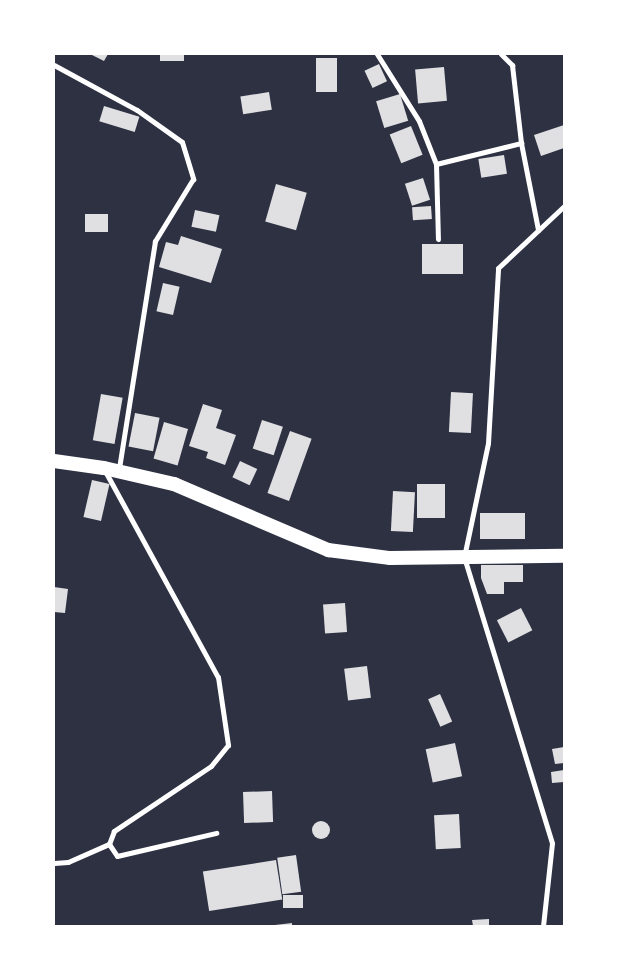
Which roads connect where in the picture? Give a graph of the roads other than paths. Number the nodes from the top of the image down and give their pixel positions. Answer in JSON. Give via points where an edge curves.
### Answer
{"nodes":[{"id":1,"x":377,"y":54,"type":"edge"},
{"id":2,"x":501,"y":54,"type":"edge"},
{"id":3,"x":54,"y":65,"type":"edge"},
{"id":4,"x":521,"y":143,"type":"junction"},
{"id":5,"x":436,"y":164,"type":"junction"},
{"id":6,"x":564,"y":206,"type":"edge"},
{"id":7,"x":538,"y":230,"type":"junction"},
{"id":8,"x":438,"y":239,"type":"dead end"},
{"id":9,"x":54,"y":461,"type":"edge"},
{"id":10,"x":104,"y":468,"type":"junction"},
{"id":11,"x":118,"y":472,"type":"junction"},
{"id":12,"x":564,"y":556,"type":"edge"},
{"id":13,"x":464,"y":557,"type":"junction"},
{"id":14,"x":216,"y":833,"type":"dead end"},
{"id":15,"x":109,"y":844,"type":"junction"},
{"id":16,"x":54,"y":863,"type":"edge"},
{"id":17,"x":543,"y":926,"type":"edge"}],
"edges":[{"from":1,"to":5,"type":"street","via":[[419,122]]},
{"from":2,"to":4,"type":"street","via":[[512,65]]},
{"from":3,"to":11,"type":"street","via":[[137,110],[182,142],[193,179],[155,241]]},
{"from":4,"to":5,"type":"street"},
{"from":4,"to":7,"type":"street"},
{"from":5,"to":8,"type":"street"},
{"from":6,"to":7,"type":"street"},
{"from":7,"to":13,"type":"street","via":[[498,268],[488,443]]},
{"from":9,"to":10,"type":"highway"},
{"from":10,"to":11,"type":"highway"},
{"from":10,"to":15,"type":"street","via":[[218,677],[228,746],[211,766],[114,831]]},
{"from":11,"to":13,"type":"highway","via":[[174,484],[328,550],[390,558]]},
{"from":12,"to":13,"type":"highway"},
{"from":13,"to":17,"type":"street","via":[[552,843]]},
{"from":14,"to":15,"type":"street","via":[[117,856]]},
{"from":15,"to":16,"type":"street","via":[[68,862]]}]}
